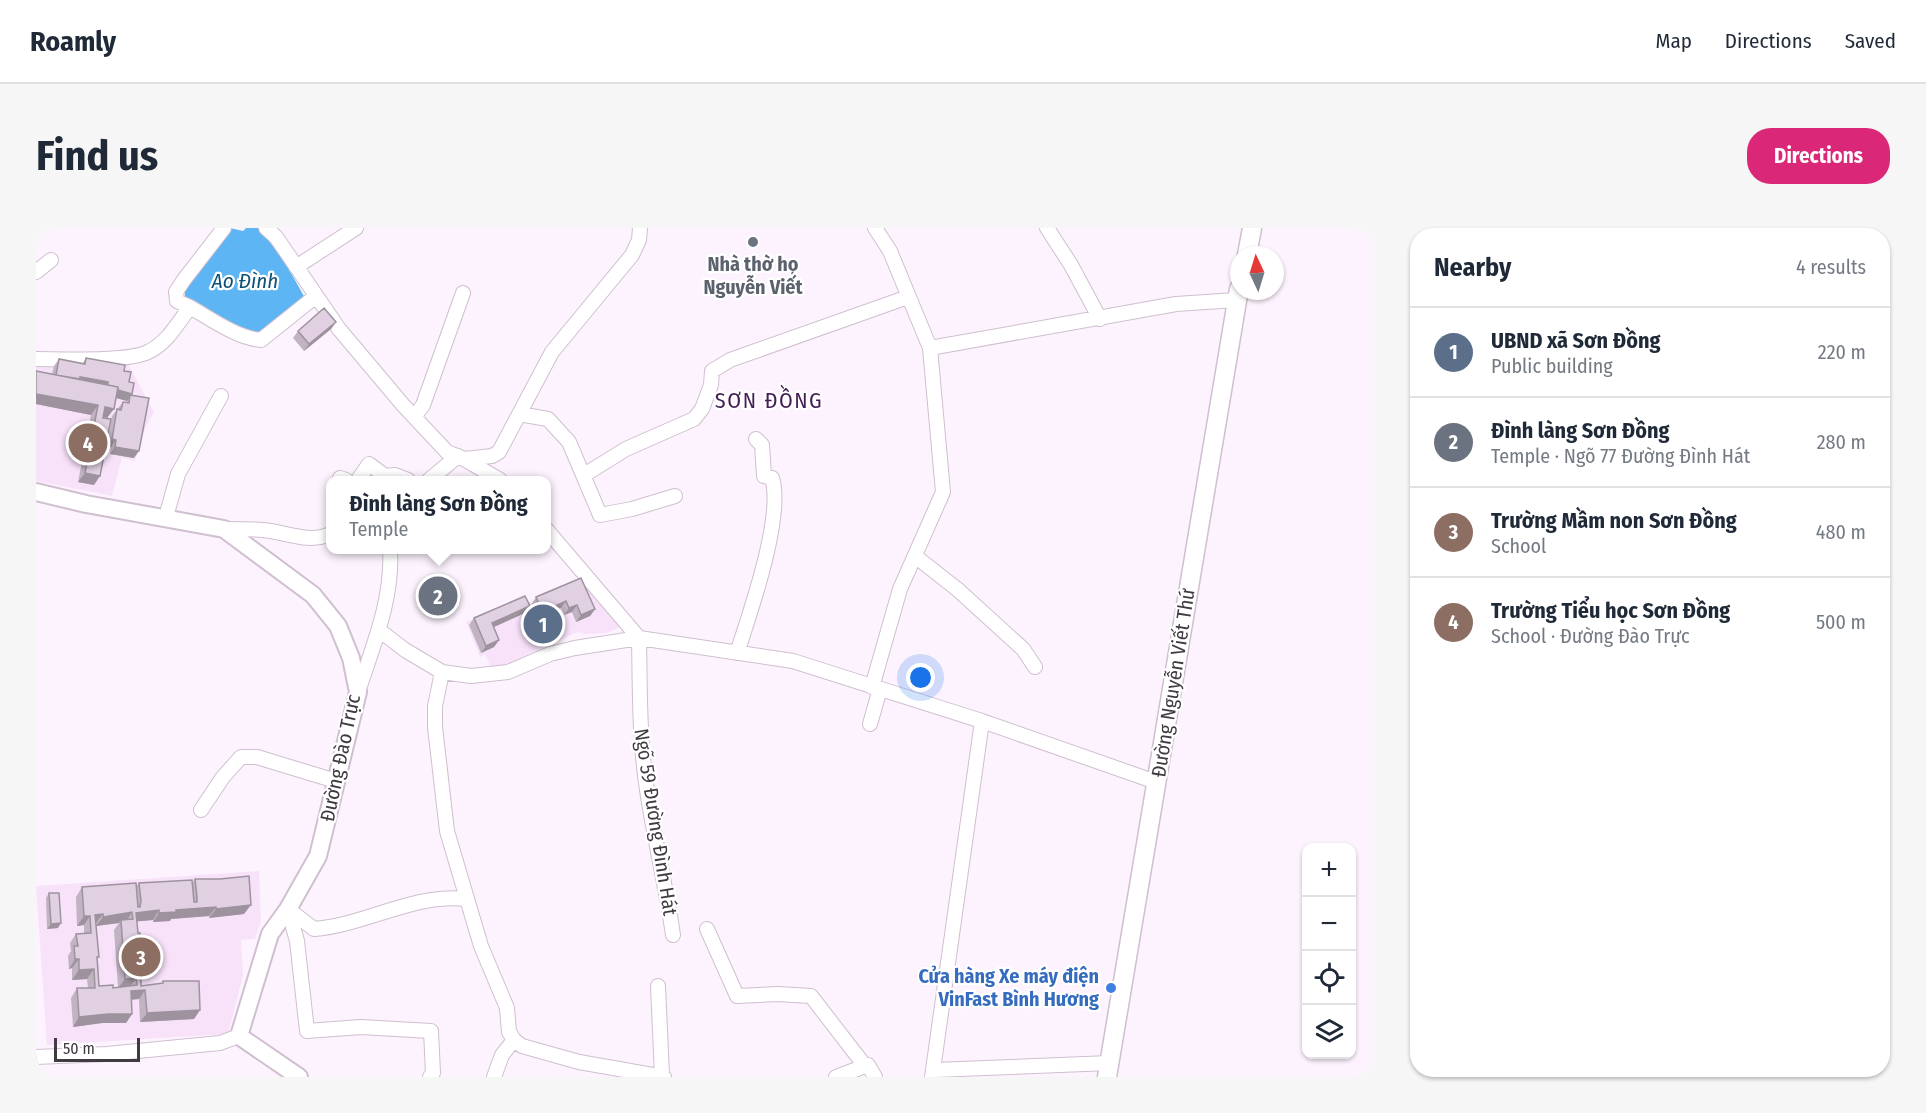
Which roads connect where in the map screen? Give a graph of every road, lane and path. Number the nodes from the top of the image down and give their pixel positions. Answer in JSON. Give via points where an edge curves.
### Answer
{"nodes":[{"id":1,"x":224,"y":228,"type":"edge"},
{"id":2,"x":266,"y":228,"type":"edge"},
{"id":3,"x":356,"y":228,"type":"edge"},
{"id":4,"x":640,"y":228,"type":"edge"},
{"id":5,"x":875,"y":228,"type":"edge"},
{"id":6,"x":1047,"y":228,"type":"edge"},
{"id":7,"x":1252,"y":228,"type":"edge"},
{"id":8,"x":1249,"y":246,"type":"edge"},
{"id":9,"x":51,"y":260,"type":"dead end"},
{"id":10,"x":296,"y":267,"type":"junction"},
{"id":11,"x":36,"y":272,"type":"edge"},
{"id":12,"x":464,"y":293,"type":"dead end"},
{"id":13,"x":316,"y":296,"type":"junction"},
{"id":14,"x":1230,"y":296,"type":"edge"},
{"id":15,"x":908,"y":297,"type":"junction"},
{"id":16,"x":1237,"y":300,"type":"edge"},
{"id":17,"x":190,"y":307,"type":"junction"},
{"id":18,"x":1100,"y":319,"type":"junction"},
{"id":19,"x":930,"y":348,"type":"junction"},
{"id":20,"x":36,"y":359,"type":"edge"},
{"id":21,"x":221,"y":396,"type":"dead end"},
{"id":22,"x":519,"y":414,"type":"junction"},
{"id":23,"x":414,"y":417,"type":"junction"},
{"id":24,"x":756,"y":439,"type":"dead end"},
{"id":25,"x":461,"y":458,"type":"junction"},
{"id":26,"x":584,"y":475,"type":"junction"},
{"id":27,"x":361,"y":476,"type":"edge"},
{"id":28,"x":382,"y":476,"type":"edge"},
{"id":29,"x":435,"y":476,"type":"edge"},
{"id":30,"x":493,"y":476,"type":"edge"},
{"id":31,"x":36,"y":492,"type":"edge"},
{"id":32,"x":675,"y":496,"type":"dead end"},
{"id":33,"x":166,"y":517,"type":"junction"},
{"id":34,"x":224,"y":529,"type":"junction"},
{"id":35,"x":551,"y":535,"type":"edge"},
{"id":36,"x":326,"y":536,"type":"edge"},
{"id":37,"x":390,"y":554,"type":"edge"},
{"id":38,"x":915,"y":556,"type":"junction"},
{"id":39,"x":379,"y":630,"type":"junction"},
{"id":40,"x":639,"y":638,"type":"junction"},
{"id":41,"x":737,"y":653,"type":"junction"},
{"id":42,"x":1035,"y":667,"type":"dead end"},
{"id":43,"x":442,"y":672,"type":"junction"},
{"id":44,"x":876,"y":688,"type":"junction"},
{"id":45,"x":358,"y":692,"type":"junction"},
{"id":46,"x":982,"y":721,"type":"junction"},
{"id":47,"x":870,"y":724,"type":"dead end"},
{"id":48,"x":336,"y":781,"type":"junction"},
{"id":49,"x":1156,"y":782,"type":"junction"},
{"id":50,"x":201,"y":810,"type":"dead end"},
{"id":51,"x":466,"y":899,"type":"junction"},
{"id":52,"x":288,"y":909,"type":"junction"},
{"id":53,"x":707,"y":929,"type":"dead end"},
{"id":54,"x":673,"y":935,"type":"dead end"},
{"id":55,"x":658,"y":987,"type":"dead end"},
{"id":56,"x":239,"y":1036,"type":"junction"},
{"id":57,"x":514,"y":1040,"type":"junction"},
{"id":58,"x":36,"y":1057,"type":"edge"},
{"id":59,"x":865,"y":1066,"type":"junction"},
{"id":60,"x":1109,"y":1070,"type":"edge"},
{"id":61,"x":933,"y":1074,"type":"edge"},
{"id":62,"x":663,"y":1076,"type":"edge"},
{"id":63,"x":299,"y":1077,"type":"edge"},
{"id":64,"x":430,"y":1077,"type":"edge"},
{"id":65,"x":495,"y":1077,"type":"edge"},
{"id":66,"x":836,"y":1077,"type":"edge"},
{"id":67,"x":875,"y":1077,"type":"edge"}],
"edges":[{"from":1,"to":17,"type":"street","via":[[176,292],[177,301]]},
{"from":2,"to":10,"type":"street"},
{"from":3,"to":10,"type":"street"},
{"from":4,"to":22,"type":"street","via":[[632,255],[552,352]]},
{"from":5,"to":15,"type":"street","via":[[890,251]]},
{"from":6,"to":18,"type":"street"},
{"from":7,"to":8,"type":"main road"},
{"from":9,"to":11,"type":"street"},
{"from":10,"to":13,"type":"street"},
{"from":12,"to":23,"type":"street","via":[[423,405]]},
{"from":13,"to":17,"type":"street","via":[[261,340],[242,335]]},
{"from":13,"to":23,"type":"street"},
{"from":14,"to":18,"type":"street"},
{"from":15,"to":19,"type":"street"},
{"from":15,"to":26,"type":"street","via":[[717,366],[712,371],[702,409],[694,419],[626,449]]},
{"from":16,"to":49,"type":"main road","name":"Đường Nguyễn Viết Thứ"},
{"from":17,"to":20,"type":"street","via":[[167,337],[147,353]]},
{"from":18,"to":19,"type":"street"},
{"from":19,"to":38,"type":"street","via":[[943,492]]},
{"from":21,"to":33,"type":"street","via":[[178,474]]},
{"from":22,"to":25,"type":"street","via":[[499,452]]},
{"from":22,"to":26,"type":"street","via":[[548,419],[569,442]]},
{"from":23,"to":25,"type":"street","via":[[447,452]]},
{"from":24,"to":41,"type":"street","via":[[762,445],[765,476],[772,478],[774,484],[774,514]]},
{"from":25,"to":29,"type":"street"},
{"from":25,"to":30,"type":"street"},
{"from":26,"to":32,"type":"street","via":[[600,515]]},
{"from":27,"to":28,"type":"street","via":[[369,464]]},
{"from":31,"to":33,"type":"street","name":"Đường Đào Trực"},
{"from":33,"to":34,"type":"street","name":"Đường Đào Trực"},
{"from":34,"to":36,"type":"street","via":[[265,530],[298,538]]},
{"from":34,"to":45,"type":"street","name":"Đường Đào Trực","via":[[312,595],[338,627],[351,658]]},
{"from":35,"to":40,"type":"street"},
{"from":37,"to":39,"type":"street"},
{"from":38,"to":42,"type":"street","via":[[1023,649]]},
{"from":38,"to":44,"type":"street","via":[[900,589]]},
{"from":39,"to":43,"type":"street"},
{"from":39,"to":45,"type":"street"},
{"from":40,"to":41,"type":"street"},
{"from":40,"to":43,"type":"street","via":[[550,654],[497,675]]},
{"from":40,"to":54,"type":"street","name":"Ngõ 59 Đường Đình Hát","via":[[647,790]]},
{"from":41,"to":44,"type":"street","via":[[793,661]]},
{"from":43,"to":51,"type":"street","via":[[435,727],[442,795],[447,831]]},
{"from":44,"to":46,"type":"street"},
{"from":44,"to":47,"type":"street"},
{"from":45,"to":48,"type":"street","name":"Đường Đào Trực"},
{"from":46,"to":49,"type":"street"},
{"from":46,"to":61,"type":"street"},
{"from":48,"to":50,"type":"street","via":[[257,757],[242,757]]},
{"from":48,"to":52,"type":"street","name":"Đường Đào Trực","via":[[318,856]]},
{"from":49,"to":60,"type":"main road","name":"Đường Nguyễn Viết Thứ"},
{"from":51,"to":52,"type":"street","via":[[424,902],[346,925],[314,929]]},
{"from":51,"to":57,"type":"street","via":[[507,1008],[509,1032]]},
{"from":52,"to":56,"type":"street","name":"Đường Đào Trực","via":[[270,934]]},
{"from":52,"to":64,"type":"street","via":[[297,941],[307,1031],[361,1027],[431,1031]]},
{"from":53,"to":59,"type":"street","name":"Ngõ 59 Đường Đình Hát","via":[[737,996],[811,996]]},
{"from":55,"to":62,"type":"street"},
{"from":56,"to":58,"type":"street","via":[[220,1043]]},
{"from":56,"to":63,"type":"street"},
{"from":57,"to":62,"type":"street","via":[[522,1047],[579,1062]]},
{"from":57,"to":65,"type":"street","via":[[502,1055]]},
{"from":59,"to":66,"type":"street"},
{"from":59,"to":67,"type":"street"},
{"from":60,"to":61,"type":"street"}]}
